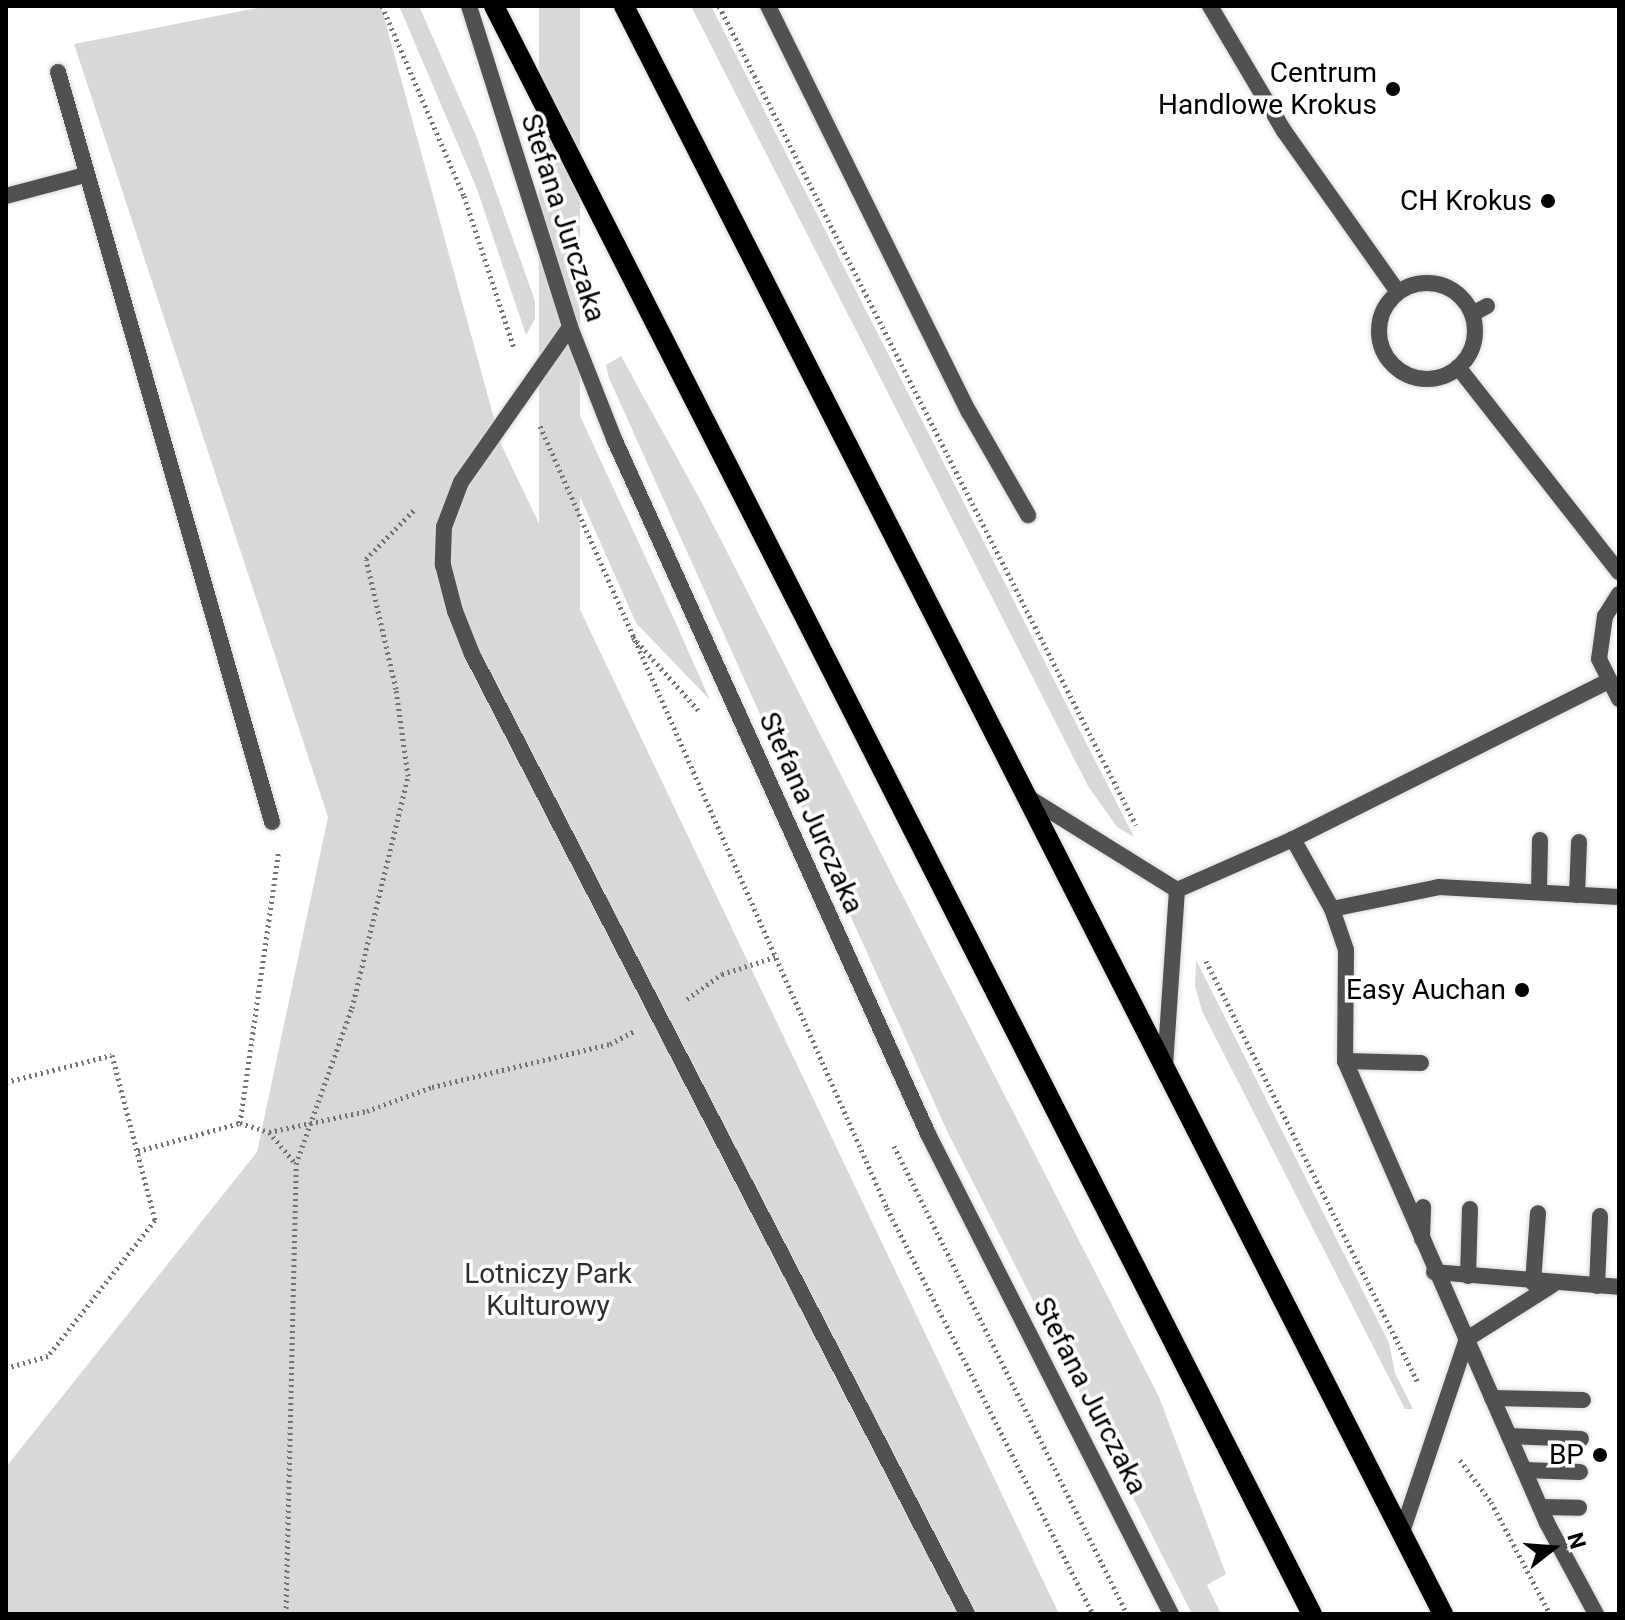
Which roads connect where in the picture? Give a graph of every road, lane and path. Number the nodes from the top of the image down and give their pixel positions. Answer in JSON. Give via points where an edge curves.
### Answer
{"nodes":[{"id":1,"x":382,"y":6,"type":"edge"},
{"id":2,"x":469,"y":6,"type":"edge"},
{"id":3,"x":494,"y":6,"type":"edge"},
{"id":4,"x":624,"y":6,"type":"edge"},
{"id":5,"x":719,"y":6,"type":"edge"},
{"id":6,"x":768,"y":6,"type":"edge"},
{"id":7,"x":1210,"y":6,"type":"edge"},
{"id":8,"x":58,"y":72,"type":"dead end"},
{"id":9,"x":85,"y":175,"type":"junction"},
{"id":10,"x":6,"y":196,"type":"edge"},
{"id":11,"x":1398,"y":292,"type":"junction"},
{"id":12,"x":570,"y":327,"type":"junction"},
{"id":13,"x":1458,"y":367,"type":"junction"},
{"id":14,"x":528,"y":388,"type":"junction"},
{"id":15,"x":461,"y":482,"type":"junction"},
{"id":16,"x":1028,"y":515,"type":"dead end"},
{"id":17,"x":1619,"y":572,"type":"edge"},
{"id":18,"x":1619,"y":594,"type":"edge"},
{"id":19,"x":628,"y":631,"type":"junction"},
{"id":20,"x":1607,"y":682,"type":"junction"},
{"id":21,"x":1619,"y":699,"type":"edge"},
{"id":22,"x":702,"y":719,"type":"dead end"},
{"id":23,"x":1026,"y":796,"type":"junction"},
{"id":24,"x":272,"y":822,"type":"joint"},
{"id":25,"x":1140,"y":833,"type":"dead end"},
{"id":26,"x":1293,"y":839,"type":"junction"},
{"id":27,"x":1540,"y":840,"type":"dead end"},
{"id":28,"x":1579,"y":842,"type":"dead end"},
{"id":29,"x":1177,"y":890,"type":"junction"},
{"id":30,"x":1539,"y":892,"type":"junction"},
{"id":31,"x":1577,"y":895,"type":"junction"},
{"id":32,"x":1619,"y":897,"type":"edge"},
{"id":33,"x":1332,"y":909,"type":"junction"},
{"id":34,"x":1205,"y":946,"type":"dead end"},
{"id":35,"x":775,"y":957,"type":"junction"},
{"id":36,"x":662,"y":1017,"type":"junction"},
{"id":37,"x":1345,"y":1061,"type":"junction"},
{"id":38,"x":1421,"y":1063,"type":"dead end"},
{"id":39,"x":1165,"y":1069,"type":"junction"},
{"id":40,"x":6,"y":1082,"type":"edge"},
{"id":41,"x":311,"y":1122,"type":"junction"},
{"id":42,"x":240,"y":1123,"type":"junction"},
{"id":43,"x":269,"y":1132,"type":"junction"},
{"id":44,"x":138,"y":1151,"type":"junction"},
{"id":45,"x":296,"y":1164,"type":"junction"},
{"id":46,"x":1423,"y":1207,"type":"dead end"},
{"id":47,"x":1470,"y":1209,"type":"dead end"},
{"id":48,"x":1538,"y":1213,"type":"dead end"},
{"id":49,"x":1600,"y":1216,"type":"dead end"},
{"id":50,"x":1422,"y":1245,"type":"junction"},
{"id":51,"x":1434,"y":1272,"type":"junction"},
{"id":52,"x":1468,"y":1276,"type":"junction"},
{"id":53,"x":1533,"y":1283,"type":"junction"},
{"id":54,"x":1552,"y":1285,"type":"junction"},
{"id":55,"x":1597,"y":1286,"type":"junction"},
{"id":56,"x":1619,"y":1287,"type":"edge"},
{"id":57,"x":1467,"y":1339,"type":"junction"},
{"id":58,"x":6,"y":1368,"type":"edge"},
{"id":59,"x":1419,"y":1387,"type":"dead end"},
{"id":60,"x":1492,"y":1398,"type":"junction"},
{"id":61,"x":1583,"y":1400,"type":"dead end"},
{"id":62,"x":1509,"y":1436,"type":"junction"},
{"id":63,"x":1581,"y":1439,"type":"dead end"},
{"id":64,"x":1453,"y":1451,"type":"dead end"},
{"id":65,"x":1524,"y":1470,"type":"junction"},
{"id":66,"x":1580,"y":1472,"type":"dead end"},
{"id":67,"x":1540,"y":1507,"type":"junction"},
{"id":68,"x":1579,"y":1508,"type":"dead end"},
{"id":69,"x":1402,"y":1532,"type":"junction"},
{"id":70,"x":286,"y":1614,"type":"edge"},
{"id":71,"x":967,"y":1614,"type":"edge"},
{"id":72,"x":1093,"y":1614,"type":"edge"},
{"id":73,"x":1171,"y":1614,"type":"edge"},
{"id":74,"x":1312,"y":1614,"type":"edge"},
{"id":75,"x":1443,"y":1614,"type":"edge"},
{"id":76,"x":1550,"y":1614,"type":"edge"},
{"id":77,"x":1596,"y":1614,"type":"edge"}],
"edges":[{"from":1,"to":14,"type":"path","via":[[464,196]]},
{"from":2,"to":12,"type":"street","name":"Stefana Jurczaka"},
{"from":3,"to":74,"type":"main road"},
{"from":4,"to":23,"type":"main road"},
{"from":5,"to":25,"type":"path"},
{"from":6,"to":16,"type":"street","via":[[983,440]]},
{"from":7,"to":11,"type":"street","via":[[1284,131]]},
{"from":8,"to":9,"type":"street"},
{"from":9,"to":10,"type":"street"},
{"from":9,"to":24,"type":"street"},
{"from":11,"to":13,"type":"street","via":[[1379,324],[1388,358],[1417,378],[1439,377]]},
{"from":11,"to":13,"type":"street","via":[[1422,283],[1446,286],[1480,310],[1474,341]]},
{"from":12,"to":14,"type":"street"},
{"from":12,"to":73,"type":"street","name":"Stefana Jurczaka","via":[[615,441],[928,1134]]},
{"from":13,"to":17,"type":"street"},
{"from":14,"to":15,"type":"street"},
{"from":14,"to":19,"type":"path","via":[[549,456]]},
{"from":15,"to":36,"type":"street","via":[[444,527],[443,565],[455,611],[472,654]]},
{"from":15,"to":41,"type":"path","via":[[408,513],[366,559],[396,689],[408,776],[352,1008]]},
{"from":18,"to":20,"type":"street","via":[[1605,616],[1600,638]]},
{"from":19,"to":22,"type":"path"},
{"from":19,"to":35,"type":"path"},
{"from":20,"to":21,"type":"street"},
{"from":20,"to":26,"type":"street"},
{"from":23,"to":29,"type":"street"},
{"from":23,"to":39,"type":"main road"},
{"from":24,"to":42,"type":"path","via":[[280,853]]},
{"from":26,"to":29,"type":"street"},
{"from":26,"to":33,"type":"street"},
{"from":27,"to":30,"type":"street"},
{"from":28,"to":31,"type":"street"},
{"from":29,"to":39,"type":"street"},
{"from":30,"to":31,"type":"street"},
{"from":30,"to":33,"type":"street","via":[[1439,887]]},
{"from":31,"to":32,"type":"street"},
{"from":33,"to":37,"type":"street","via":[[1346,950]]},
{"from":34,"to":59,"type":"path","via":[[1206,961],[1404,1347]]},
{"from":35,"to":36,"type":"path","via":[[722,974]]},
{"from":35,"to":72,"type":"path","via":[[887,1208]]},
{"from":36,"to":41,"type":"path","via":[[610,1044]]},
{"from":36,"to":71,"type":"street"},
{"from":37,"to":38,"type":"street"},
{"from":37,"to":50,"type":"street"},
{"from":39,"to":69,"type":"main road"},
{"from":40,"to":44,"type":"path","via":[[112,1055]]},
{"from":41,"to":43,"type":"path"},
{"from":41,"to":45,"type":"path"},
{"from":42,"to":43,"type":"path"},
{"from":42,"to":44,"type":"path"},
{"from":43,"to":45,"type":"path"},
{"from":44,"to":58,"type":"path","via":[[155,1220],[48,1356]]},
{"from":45,"to":70,"type":"path"},
{"from":46,"to":50,"type":"street"},
{"from":47,"to":52,"type":"street"},
{"from":48,"to":53,"type":"street"},
{"from":49,"to":55,"type":"street"},
{"from":50,"to":51,"type":"street"},
{"from":51,"to":52,"type":"street"},
{"from":51,"to":57,"type":"street"},
{"from":52,"to":53,"type":"street"},
{"from":53,"to":54,"type":"street"},
{"from":54,"to":55,"type":"street"},
{"from":54,"to":57,"type":"street"},
{"from":55,"to":56,"type":"street"},
{"from":57,"to":60,"type":"street"},
{"from":57,"to":69,"type":"street"},
{"from":60,"to":61,"type":"street"},
{"from":60,"to":62,"type":"street"},
{"from":62,"to":63,"type":"street"},
{"from":62,"to":65,"type":"street"},
{"from":64,"to":76,"type":"path","via":[[1491,1502]]},
{"from":65,"to":66,"type":"street"},
{"from":65,"to":67,"type":"street"},
{"from":67,"to":68,"type":"street"},
{"from":67,"to":77,"type":"street"},
{"from":69,"to":75,"type":"main road"}]}
